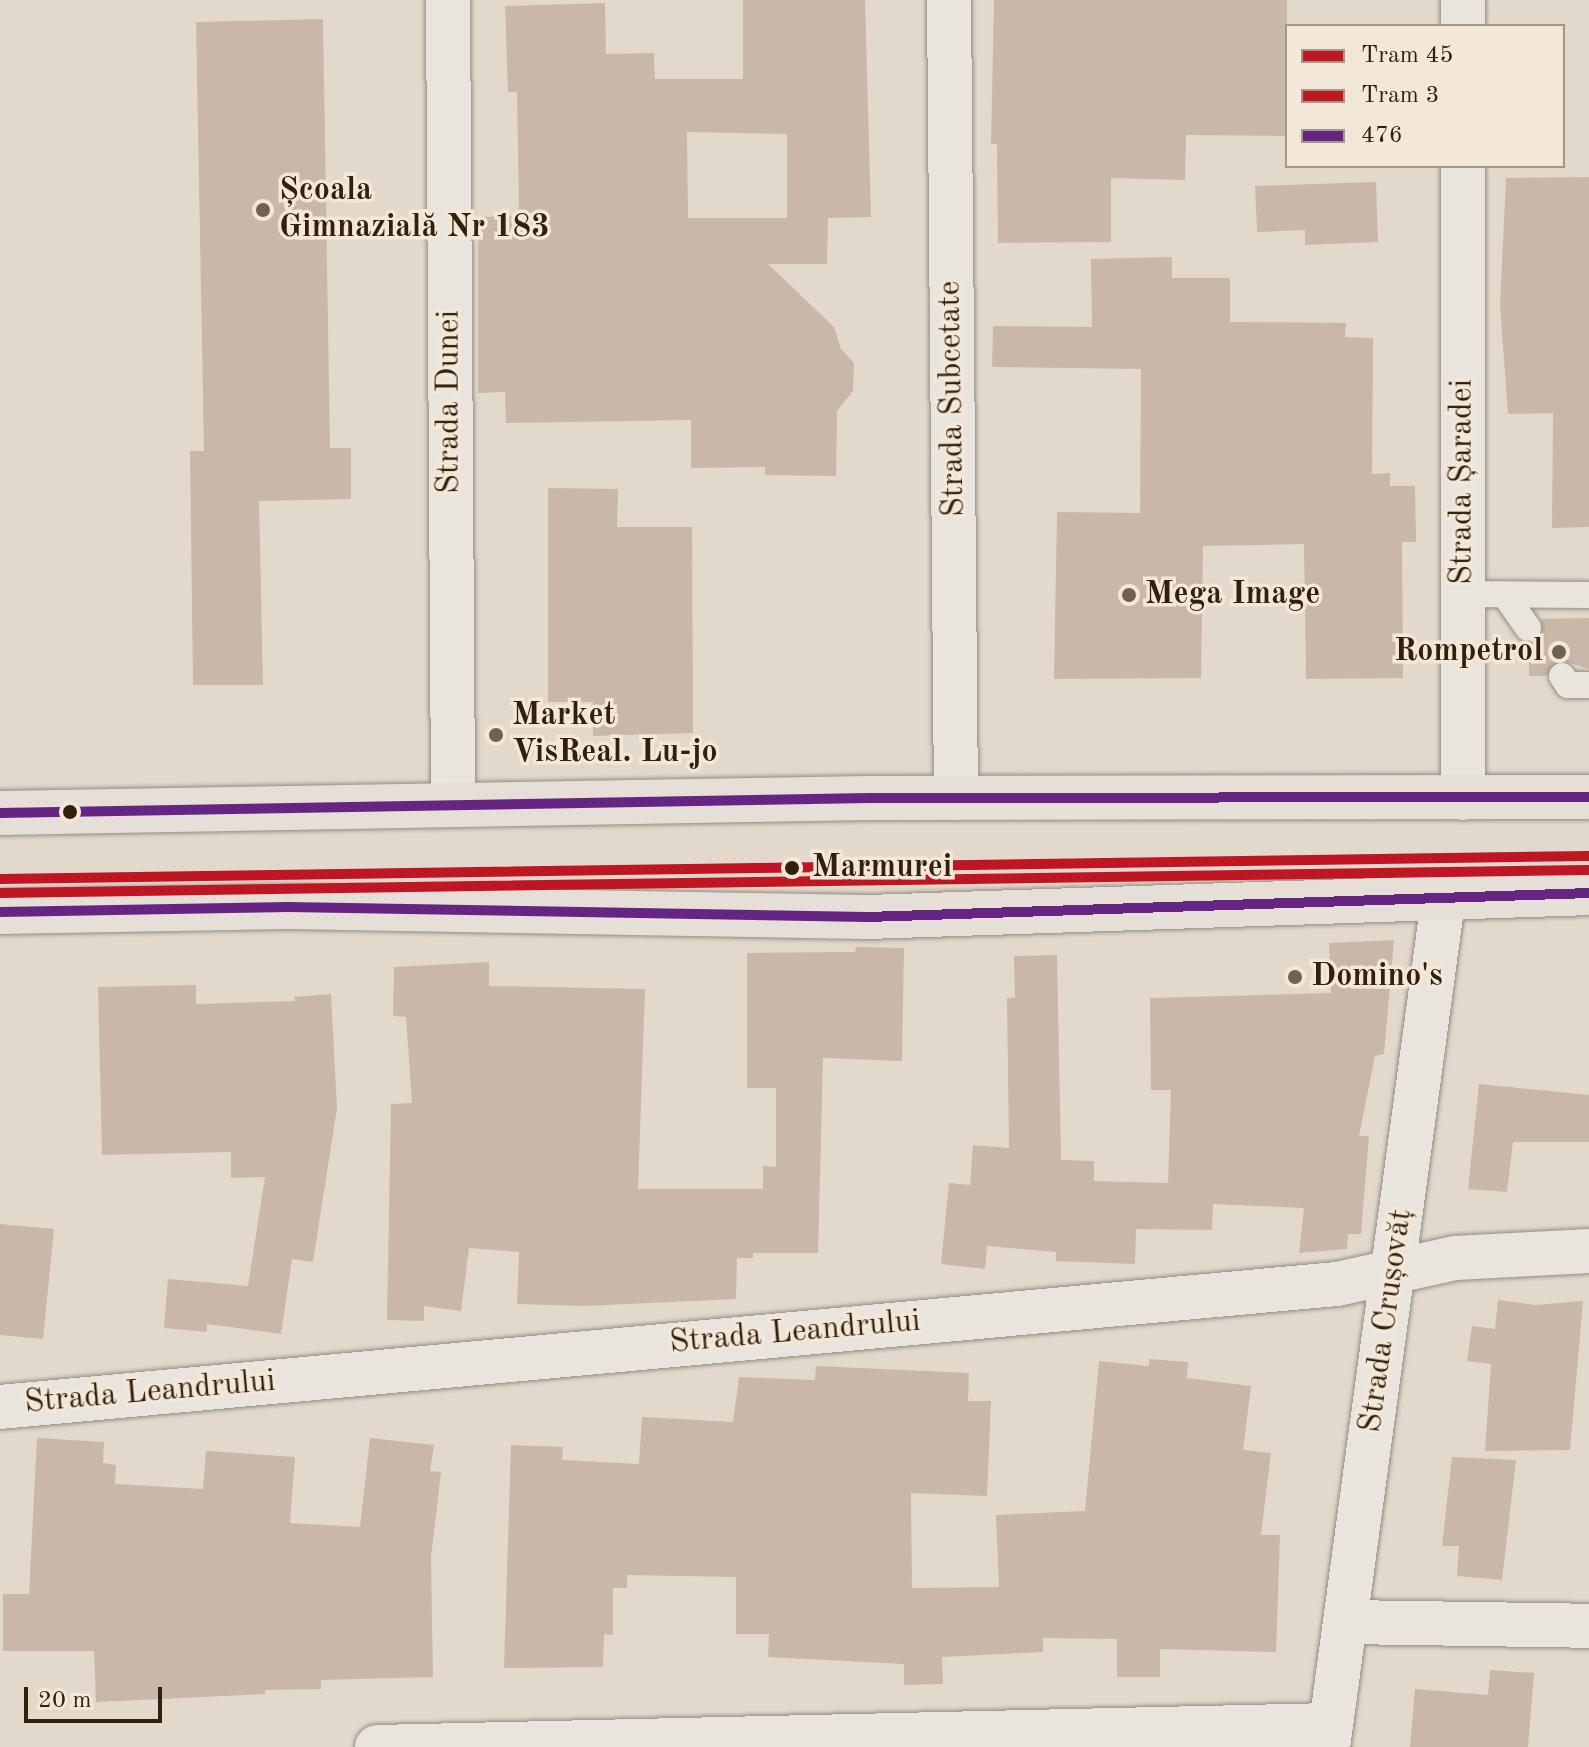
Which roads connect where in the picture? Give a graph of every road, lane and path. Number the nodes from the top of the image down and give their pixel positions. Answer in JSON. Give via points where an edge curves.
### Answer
{"nodes":[{"id":1,"x":448,"y":0,"type":"edge"},
{"id":2,"x":949,"y":0,"type":"edge"},
{"id":3,"x":1463,"y":0,"type":"edge"},
{"id":4,"x":1463,"y":24,"type":"edge"},
{"id":5,"x":1463,"y":168,"type":"edge"},
{"id":6,"x":1484,"y":594,"type":"junction"},
{"id":7,"x":1589,"y":595,"type":"edge"},
{"id":8,"x":1528,"y":628,"type":"dead end"},
{"id":9,"x":1562,"y":676,"type":"dead end"},
{"id":10,"x":1589,"y":685,"type":"edge"},
{"id":11,"x":1589,"y":797,"type":"edge"},
{"id":12,"x":956,"y":798,"type":"junction"},
{"id":13,"x":1463,"y":798,"type":"junction"},
{"id":14,"x":453,"y":805,"type":"junction"},
{"id":15,"x":0,"y":813,"type":"edge"},
{"id":16,"x":1589,"y":893,"type":"edge"},
{"id":17,"x":1444,"y":894,"type":"junction"},
{"id":18,"x":0,"y":912,"type":"edge"},
{"id":19,"x":1589,"y":1251,"type":"edge"},
{"id":20,"x":1393,"y":1274,"type":"junction"},
{"id":21,"x":0,"y":1407,"type":"edge"},
{"id":22,"x":1347,"y":1622,"type":"junction"},
{"id":23,"x":1589,"y":1626,"type":"edge"},
{"id":24,"x":1330,"y":1736,"type":"edge"},
{"id":25,"x":377,"y":1747,"type":"edge"}],
"edges":[{"from":1,"to":14,"type":"street","name":"Strada Dunei"},
{"from":2,"to":12,"type":"street","name":"Strada Subcetate"},
{"from":3,"to":4,"type":"street"},
{"from":5,"to":6,"type":"street","name":"Strada Șaradei"},
{"from":6,"to":7,"type":"lane"},
{"from":6,"to":8,"type":"lane"},
{"from":6,"to":13,"type":"street","name":"Strada Șaradei"},
{"from":9,"to":10,"type":"lane","via":[[1568,685]]},
{"from":11,"to":13,"type":"main road"},
{"from":12,"to":13,"type":"main road"},
{"from":12,"to":14,"type":"main road"},
{"from":14,"to":15,"type":"main road"},
{"from":16,"to":17,"type":"main road"},
{"from":17,"to":18,"type":"main road","via":[[867,917],[288,907]]},
{"from":17,"to":20,"type":"street","name":"Strada Crușovăț"},
{"from":19,"to":20,"type":"street","name":"Strada Leandrului","via":[[1455,1258]]},
{"from":20,"to":21,"type":"street","name":"Strada Leandrului","via":[[1337,1284]]},
{"from":20,"to":22,"type":"street","name":"Strada Crușovăț"},
{"from":22,"to":23,"type":"street"},
{"from":22,"to":24,"type":"street","name":"Strada Crușovăț"},
{"from":24,"to":25,"type":"street"}]}
